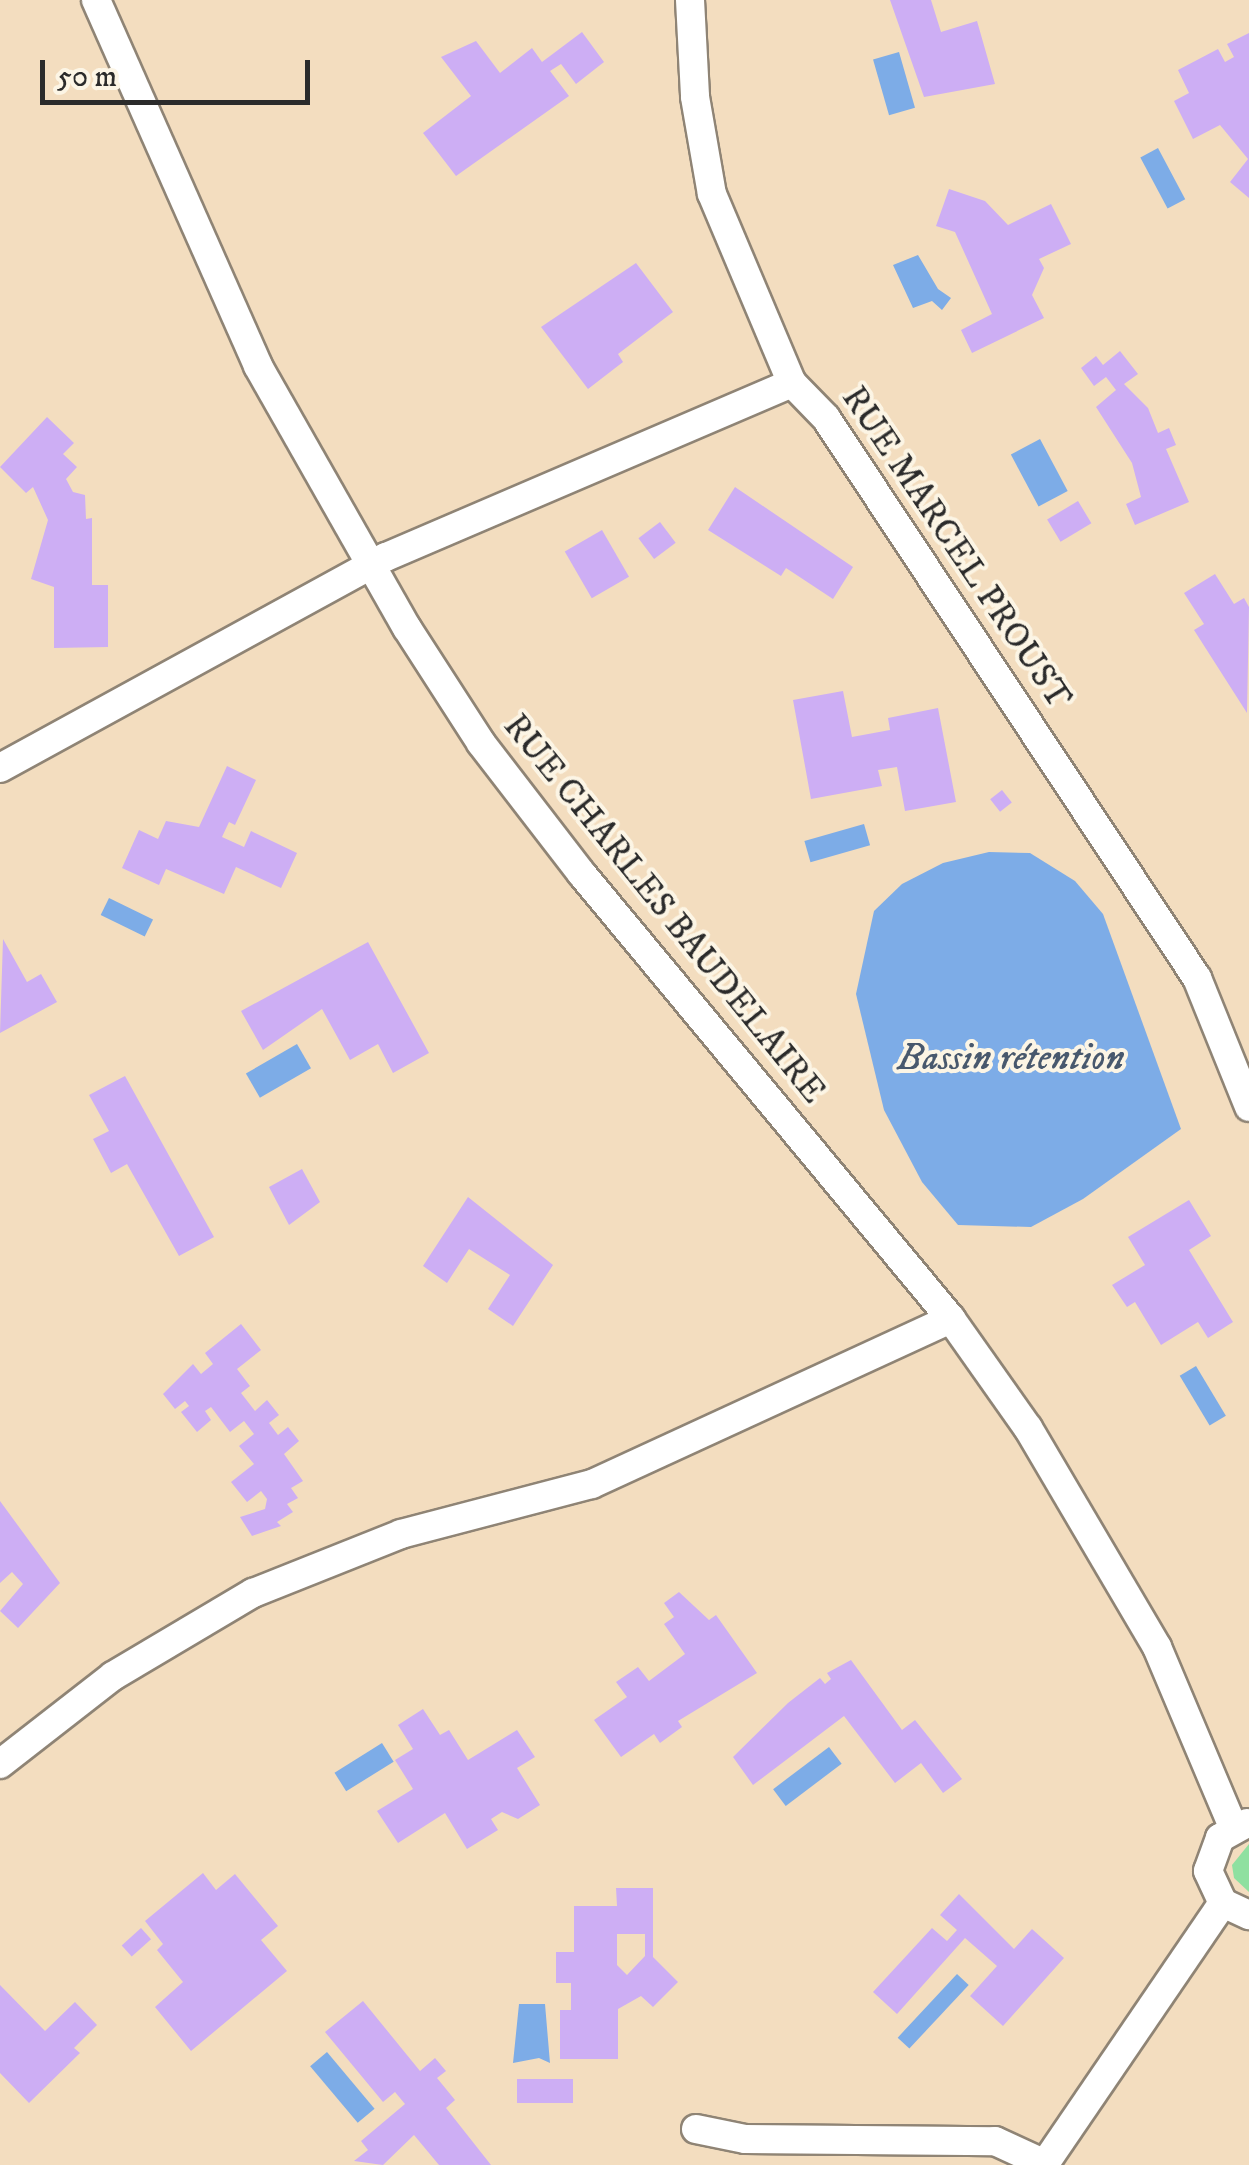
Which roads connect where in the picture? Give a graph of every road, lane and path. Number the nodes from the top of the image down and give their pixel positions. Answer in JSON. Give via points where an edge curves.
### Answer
{"nodes":[{"id":1,"x":96,"y":0,"type":"edge"},
{"id":2,"x":690,"y":0,"type":"edge"},
{"id":3,"x":792,"y":382,"type":"junction"},
{"id":4,"x":369,"y":566,"type":"junction"},
{"id":5,"x":0,"y":768,"type":"edge"},
{"id":6,"x":1249,"y":1108,"type":"edge"},
{"id":7,"x":950,"y":1319,"type":"junction"},
{"id":8,"x":0,"y":1764,"type":"edge"},
{"id":9,"x":1241,"y":1825,"type":"edge"},
{"id":10,"x":1222,"y":1903,"type":"junction"},
{"id":11,"x":1249,"y":1915,"type":"edge"},
{"id":12,"x":696,"y":2128,"type":"dead end"},
{"id":13,"x":1045,"y":2164,"type":"edge"}],
"edges":[{"from":1,"to":4,"type":"street","name":"RUE CHARLES BAUDELAIRE","via":[[258,366]]},
{"from":2,"to":3,"type":"street","via":[[695,97],[712,194]]},
{"from":3,"to":4,"type":"street","name":"RUE MARCEL PROUST"},
{"from":3,"to":6,"type":"street","name":"RUE MARCEL PROUST","via":[[826,418],[1197,978]]},
{"from":4,"to":5,"type":"street","name":"RUE MARCEL PROUST"},
{"from":4,"to":7,"type":"street","name":"RUE CHARLES BAUDELAIRE","via":[[492,758]]},
{"from":7,"to":8,"type":"street","via":[[592,1484],[401,1534],[253,1593],[113,1676]]},
{"from":7,"to":9,"type":"street","name":"RUE CHARLES BAUDELAIRE","via":[[1105,1550]]},
{"from":9,"to":10,"type":"street","via":[[1214,1845],[1208,1862]]},
{"from":10,"to":11,"type":"street"},
{"from":10,"to":13,"type":"street"},
{"from":12,"to":13,"type":"street","via":[[744,2139],[995,2141]]}]}
